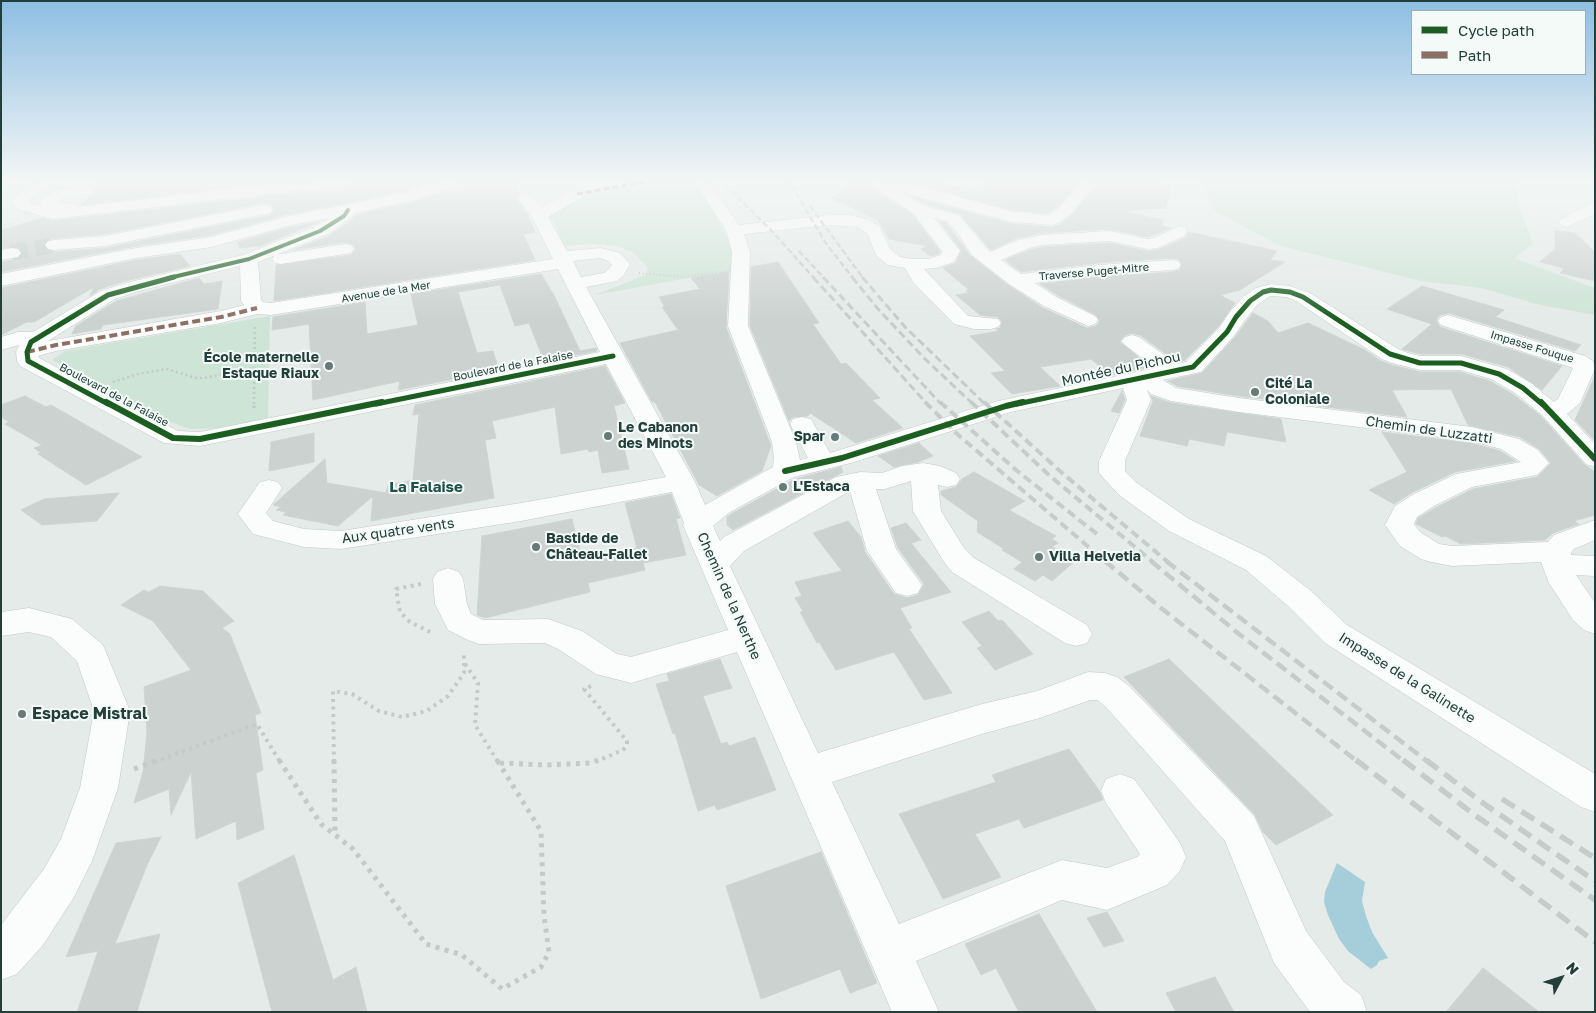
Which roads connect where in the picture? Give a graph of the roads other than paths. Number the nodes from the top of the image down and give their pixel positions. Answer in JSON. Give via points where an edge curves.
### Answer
{"nodes":[{"id":1,"x":192,"y":225,"type":"edge"},
{"id":2,"x":273,"y":225,"type":"edge"},
{"id":3,"x":329,"y":225,"type":"edge"},
{"id":4,"x":544,"y":225,"type":"edge"},
{"id":5,"x":731,"y":225,"type":"edge"},
{"id":6,"x":779,"y":225,"type":"edge"},
{"id":7,"x":866,"y":225,"type":"edge"},
{"id":8,"x":931,"y":225,"type":"edge"},
{"id":9,"x":960,"y":225,"type":"edge"},
{"id":10,"x":734,"y":230,"type":"junction"},
{"id":11,"x":1179,"y":231,"type":"dead end"},
{"id":12,"x":54,"y":245,"type":"tunnel mouth"},
{"id":13,"x":345,"y":249,"type":"dead end"},
{"id":14,"x":987,"y":258,"type":"junction"},
{"id":15,"x":249,"y":259,"type":"junction"},
{"id":16,"x":563,"y":260,"type":"junction"},
{"id":17,"x":911,"y":264,"type":"junction"},
{"id":18,"x":1172,"y":265,"type":"dead end"},
{"id":19,"x":1,"y":280,"type":"edge"},
{"id":20,"x":1016,"y":280,"type":"junction"},
{"id":21,"x":575,"y":284,"type":"junction"},
{"id":22,"x":256,"y":314,"type":"junction"},
{"id":23,"x":1088,"y":320,"type":"dead end"},
{"id":24,"x":1448,"y":321,"type":"dead end"},
{"id":25,"x":991,"y":323,"type":"dead end"},
{"id":26,"x":1132,"y":341,"type":"dead end"},
{"id":27,"x":16,"y":345,"type":"edge"},
{"id":28,"x":612,"y":356,"type":"junction"},
{"id":29,"x":1173,"y":372,"type":"junction"},
{"id":30,"x":1140,"y":379,"type":"junction"},
{"id":31,"x":1550,"y":410,"type":"junction"},
{"id":32,"x":802,"y":424,"type":"dead end"},
{"id":33,"x":1595,"y":459,"type":"edge"},
{"id":34,"x":823,"y":463,"type":"junction"},
{"id":35,"x":785,"y":471,"type":"junction"},
{"id":36,"x":860,"y":480,"type":"junction"},
{"id":37,"x":682,"y":482,"type":"junction"},
{"id":38,"x":268,"y":488,"type":"dead end"},
{"id":39,"x":697,"y":525,"type":"junction"},
{"id":40,"x":1595,"y":529,"type":"edge"},
{"id":41,"x":1556,"y":558,"type":"junction"},
{"id":42,"x":714,"y":564,"type":"junction"},
{"id":43,"x":1595,"y":566,"type":"edge"},
{"id":44,"x":436,"y":582,"type":"road end"},
{"id":45,"x":907,"y":585,"type":"dead end"},
{"id":46,"x":1595,"y":622,"type":"edge"},
{"id":47,"x":1,"y":624,"type":"edge"},
{"id":48,"x":1076,"y":634,"type":"dead end"},
{"id":49,"x":747,"y":637,"type":"junction"},
{"id":50,"x":808,"y":773,"type":"junction"},
{"id":51,"x":1120,"y":791,"type":"dead end"},
{"id":52,"x":1595,"y":795,"type":"edge"},
{"id":53,"x":889,"y":950,"type":"junction"},
{"id":54,"x":1,"y":958,"type":"edge"},
{"id":55,"x":916,"y":1012,"type":"edge"},
{"id":56,"x":1344,"y":1012,"type":"edge"}],
"edges":[{"from":1,"to":12,"type":"street","via":[[105,241]]},
{"from":2,"to":19,"type":"street","via":[[212,242],[136,253]]},
{"from":3,"to":15,"type":"street"},
{"from":4,"to":16,"type":"street"},
{"from":5,"to":10,"type":"street"},
{"from":6,"to":10,"type":"street"},
{"from":7,"to":17,"type":"street","via":[[874,231],[882,251],[894,261]]},
{"from":8,"to":17,"type":"street","via":[[951,251],[948,258],[930,264]]},
{"from":9,"to":14,"type":"street"},
{"from":10,"to":35,"type":"street","via":[[741,252],[738,326],[784,442]]},
{"from":11,"to":14,"type":"street","via":[[1158,243],[1148,244],[1109,236],[1042,240]]},
{"from":13,"to":15,"type":"street","via":[[277,259]]},
{"from":14,"to":20,"type":"street"},
{"from":15,"to":22,"type":"street","via":[[251,301]]},
{"from":15,"to":27,"type":"street","via":[[108,295]]},
{"from":16,"to":21,"type":"street"},
{"from":16,"to":21,"type":"street","name":"Avenue de la Mer","via":[[601,253],[614,257],[621,264],[610,277]]},
{"from":16,"to":22,"type":"street","name":"Avenue de la Mer"},
{"from":17,"to":25,"type":"street","via":[[920,278],[961,320]]},
{"from":18,"to":20,"type":"street","name":"Traverse Puget-Mitre"},
{"from":20,"to":23,"type":"street"},
{"from":21,"to":28,"type":"street"},
{"from":22,"to":27,"type":"street","name":"Avenue de la Mer","via":[[56,345]]},
{"from":24,"to":31,"type":"street","name":"Impasse Fouque","via":[[1585,366],[1568,404]]},
{"from":26,"to":29,"type":"street"},
{"from":27,"to":28,"type":"street","name":"Boulevard de la Falaise","via":[[28,361],[173,438],[200,439]]},
{"from":28,"to":37,"type":"street"},
{"from":29,"to":30,"type":"street","name":"Montée du Pichou"},
{"from":29,"to":31,"type":"street","name":"Montée du Pichou","via":[[1193,367],[1250,302],[1271,290],[1303,297],[1400,358],[1461,363],[1499,374]]},
{"from":30,"to":34,"type":"street","name":"Montée du Pichou","via":[[1006,406]]},
{"from":30,"to":41,"type":"street","name":"Chemin de Luzzatti","via":[[1171,394],[1472,434],[1510,444],[1536,463],[1528,469],[1466,480],[1405,512],[1399,525],[1410,539],[1432,552],[1452,556]]},
{"from":30,"to":52,"type":"street","name":"Impasse de la Galinette","via":[[1139,400],[1112,461],[1112,473],[1128,489],[1179,525],[1256,563],[1336,634]]},
{"from":31,"to":33,"type":"street","name":"Montée du Pichou"},
{"from":32,"to":34,"type":"street"},
{"from":34,"to":35,"type":"street","name":"Montée du Pichou"},
{"from":35,"to":39,"type":"street","name":"Chemin de la Nerthe","via":[[720,506]]},
{"from":36,"to":42,"type":"street","via":[[845,483],[734,544]]},
{"from":36,"to":45,"type":"street","via":[[882,551]]},
{"from":36,"to":48,"type":"street","via":[[884,482],[902,474],[935,475],[927,511],[954,555],[963,565]]},
{"from":37,"to":38,"type":"street","name":"Aux quatre vents","via":[[521,512],[341,540],[304,538],[264,528],[252,514]]},
{"from":37,"to":39,"type":"street"},
{"from":39,"to":42,"type":"street","name":"Chemin de la Nerthe"},
{"from":40,"to":41,"type":"street","via":[[1564,542]]},
{"from":41,"to":43,"type":"street"},
{"from":41,"to":46,"type":"street","via":[[1564,583]]},
{"from":42,"to":49,"type":"street","name":"Chemin de la Nerthe"},
{"from":44,"to":49,"type":"street","via":[[459,622],[479,632],[548,631],[570,640],[608,665],[630,670]]},
{"from":47,"to":54,"type":"street","via":[[29,620],[61,627],[91,654],[112,711],[99,788],[78,848],[60,883],[27,929]]},
{"from":49,"to":50,"type":"street","name":"Chemin de la Nerthe"},
{"from":50,"to":53,"type":"street","name":"Chemin de la Nerthe"},
{"from":50,"to":56,"type":"street","via":[[1040,704],[1088,686],[1105,687],[1117,696],[1240,830],[1290,947],[1328,998]]},
{"from":51,"to":53,"type":"street","via":[[1165,857],[1152,870],[1107,889],[1062,880]]},
{"from":53,"to":55,"type":"street","name":"Chemin de la Nerthe"}]}
